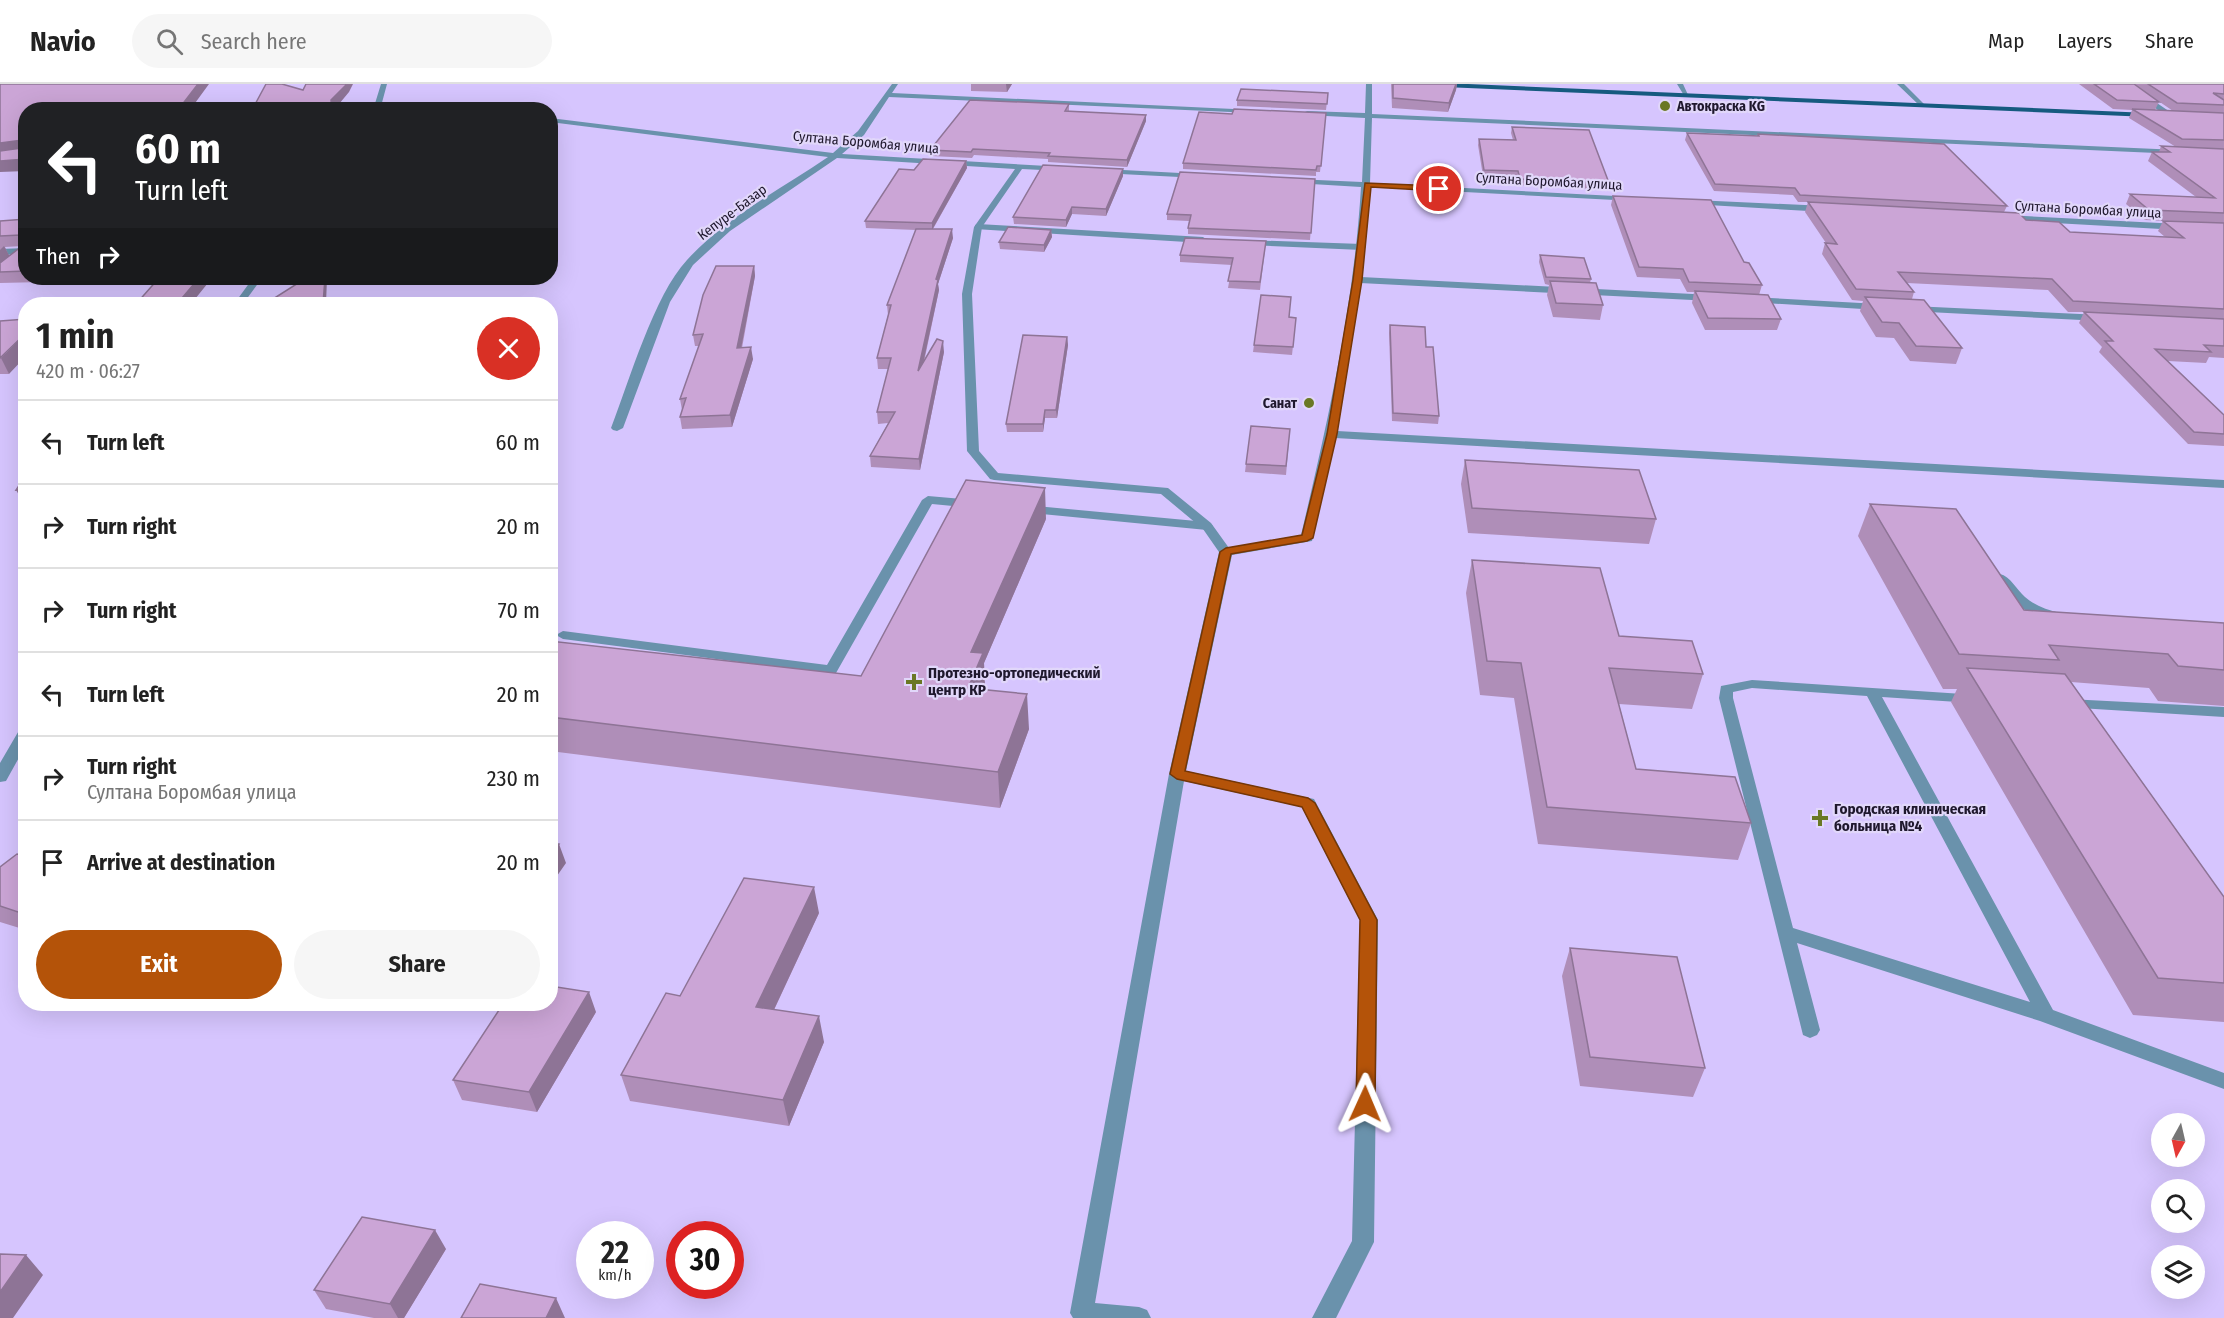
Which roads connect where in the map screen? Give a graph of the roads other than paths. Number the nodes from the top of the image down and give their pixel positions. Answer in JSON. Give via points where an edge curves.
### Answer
{"nodes":[{"id":1,"x":384,"y":84,"type":"edge"},
{"id":2,"x":895,"y":84,"type":"edge"},
{"id":3,"x":1369,"y":84,"type":"edge"},
{"id":4,"x":1421,"y":84,"type":"edge"},
{"id":5,"x":1680,"y":84,"type":"edge"},
{"id":6,"x":1900,"y":84,"type":"edge"},
{"id":7,"x":2125,"y":84,"type":"edge"},
{"id":8,"x":1489,"y":86,"type":"edge"},
{"id":9,"x":887,"y":95,"type":"junction"},
{"id":10,"x":1687,"y":96,"type":"junction"},
{"id":11,"x":378,"y":102,"type":"edge"},
{"id":12,"x":1922,"y":105,"type":"junction"},
{"id":13,"x":1263,"y":111,"type":"edge"},
{"id":14,"x":1299,"y":113,"type":"edge"},
{"id":15,"x":1369,"y":116,"type":"junction"},
{"id":16,"x":2172,"y":116,"type":"junction"},
{"id":17,"x":2182,"y":116,"type":"edge"},
{"id":18,"x":558,"y":121,"type":"edge"},
{"id":19,"x":2188,"y":152,"type":"edge"},
{"id":20,"x":834,"y":156,"type":"junction"},
{"id":21,"x":1020,"y":167,"type":"junction"},
{"id":22,"x":1066,"y":169,"type":"edge"},
{"id":23,"x":1089,"y":170,"type":"edge"},
{"id":24,"x":1206,"y":176,"type":"edge"},
{"id":25,"x":1287,"y":181,"type":"edge"},
{"id":26,"x":1368,"y":185,"type":"junction"},
{"id":27,"x":1641,"y":199,"type":"edge"},
{"id":28,"x":1689,"y":202,"type":"edge"},
{"id":29,"x":1832,"y":209,"type":"edge"},
{"id":30,"x":1998,"y":218,"type":"edge"},
{"id":31,"x":978,"y":227,"type":"junction"},
{"id":32,"x":2188,"y":228,"type":"edge"},
{"id":33,"x":1219,"y":241,"type":"edge"},
{"id":34,"x":1243,"y":242,"type":"edge"},
{"id":35,"x":1362,"y":247,"type":"junction"},
{"id":36,"x":18,"y":251,"type":"edge"},
{"id":37,"x":0,"y":252,"type":"edge"},
{"id":38,"x":18,"y":257,"type":"edge"},
{"id":39,"x":8,"y":266,"type":"edge"},
{"id":40,"x":1357,"y":280,"type":"junction"},
{"id":41,"x":253,"y":285,"type":"edge"},
{"id":42,"x":243,"y":297,"type":"edge"},
{"id":43,"x":1725,"y":299,"type":"edge"},
{"id":44,"x":1737,"y":300,"type":"edge"},
{"id":45,"x":1892,"y":308,"type":"edge"},
{"id":46,"x":1904,"y":308,"type":"edge"},
{"id":47,"x":2117,"y":319,"type":"edge"},
{"id":48,"x":617,"y":428,"type":"dead end"},
{"id":49,"x":1332,"y":434,"type":"junction"},
{"id":50,"x":2224,"y":484,"type":"edge"},
{"id":51,"x":986,"y":506,"type":"edge"},
{"id":52,"x":1010,"y":508,"type":"edge"},
{"id":53,"x":1207,"y":526,"type":"junction"},
{"id":54,"x":1226,"y":552,"type":"junction"},
{"id":55,"x":1992,"y":569,"type":"edge"},
{"id":56,"x":2073,"y":618,"type":"edge"},
{"id":57,"x":563,"y":635,"type":"dead end"},
{"id":58,"x":1872,"y":692,"type":"junction"},
{"id":59,"x":1986,"y":699,"type":"edge"},
{"id":60,"x":2224,"y":712,"type":"edge"},
{"id":61,"x":2081,"y":723,"type":"edge"},
{"id":62,"x":18,"y":744,"type":"edge"},
{"id":63,"x":1177,"y":774,"type":"junction"},
{"id":64,"x":0,"y":777,"type":"edge"},
{"id":65,"x":1787,"y":933,"type":"junction"},
{"id":66,"x":2046,"y":1015,"type":"junction"},
{"id":67,"x":1810,"y":1030,"type":"dead end"},
{"id":68,"x":2224,"y":1081,"type":"edge"},
{"id":69,"x":1081,"y":1316,"type":"edge"},
{"id":70,"x":1139,"y":1318,"type":"edge"},
{"id":71,"x":1324,"y":1318,"type":"edge"}],
"edges":[{"from":1,"to":11,"type":"street"},
{"from":2,"to":9,"type":"street","name":"Кепуре-Базар"},
{"from":3,"to":15,"type":"street"},
{"from":4,"to":8,"type":"main road"},
{"from":5,"to":10,"type":"street"},
{"from":6,"to":12,"type":"street"},
{"from":7,"to":16,"type":"street"},
{"from":8,"to":10,"type":"main road"},
{"from":9,"to":13,"type":"street"},
{"from":9,"to":20,"type":"street","name":"Кепуре-Базар","via":[[861,134]]},
{"from":10,"to":12,"type":"main road"},
{"from":12,"to":16,"type":"main road"},
{"from":14,"to":15,"type":"street"},
{"from":15,"to":19,"type":"street"},
{"from":15,"to":26,"type":"street"},
{"from":16,"to":17,"type":"main road"},
{"from":18,"to":20,"type":"street","name":"Султана Боромбая улица"},
{"from":20,"to":21,"type":"street","name":"Султана Боромбая улица"},
{"from":20,"to":48,"type":"street","name":"Кепуре-Базар","via":[[727,230],[689,263],[665,302]]},
{"from":21,"to":22,"type":"street","name":"Султана Боромбая улица"},
{"from":21,"to":31,"type":"street"},
{"from":23,"to":24,"type":"street"},
{"from":25,"to":26,"type":"street","name":"Султана Боромбая улица"},
{"from":26,"to":27,"type":"street","name":"Султана Боромбая улица"},
{"from":26,"to":35,"type":"street"},
{"from":28,"to":29,"type":"street"},
{"from":30,"to":32,"type":"street","name":"Султана Боромбая улица"},
{"from":31,"to":33,"type":"street"},
{"from":31,"to":53,"type":"street","via":[[967,294],[973,451],[994,476],[1164,491]]},
{"from":34,"to":35,"type":"street"},
{"from":35,"to":40,"type":"street"},
{"from":36,"to":37,"type":"street"},
{"from":38,"to":39,"type":"street"},
{"from":40,"to":43,"type":"street"},
{"from":40,"to":49,"type":"street"},
{"from":41,"to":42,"type":"street"},
{"from":44,"to":45,"type":"street"},
{"from":46,"to":47,"type":"street"},
{"from":49,"to":50,"type":"street"},
{"from":49,"to":54,"type":"street","via":[[1307,538]]},
{"from":51,"to":57,"type":"street","via":[[928,500],[831,670]]},
{"from":52,"to":53,"type":"street"},
{"from":53,"to":54,"type":"street"},
{"from":54,"to":63,"type":"street"},
{"from":55,"to":56,"type":"street","via":[[2021,603],[2043,613]]},
{"from":58,"to":59,"type":"street"},
{"from":58,"to":65,"type":"street","via":[[1752,684],[1726,689]]},
{"from":58,"to":66,"type":"street"},
{"from":60,"to":61,"type":"street","via":[[2061,704]]},
{"from":62,"to":64,"type":"street"},
{"from":63,"to":69,"type":"street"},
{"from":63,"to":71,"type":"street","via":[[1308,803],[1369,920],[1363,1242]]},
{"from":65,"to":66,"type":"street"},
{"from":65,"to":67,"type":"street"},
{"from":66,"to":68,"type":"street"},
{"from":69,"to":70,"type":"street"}]}
